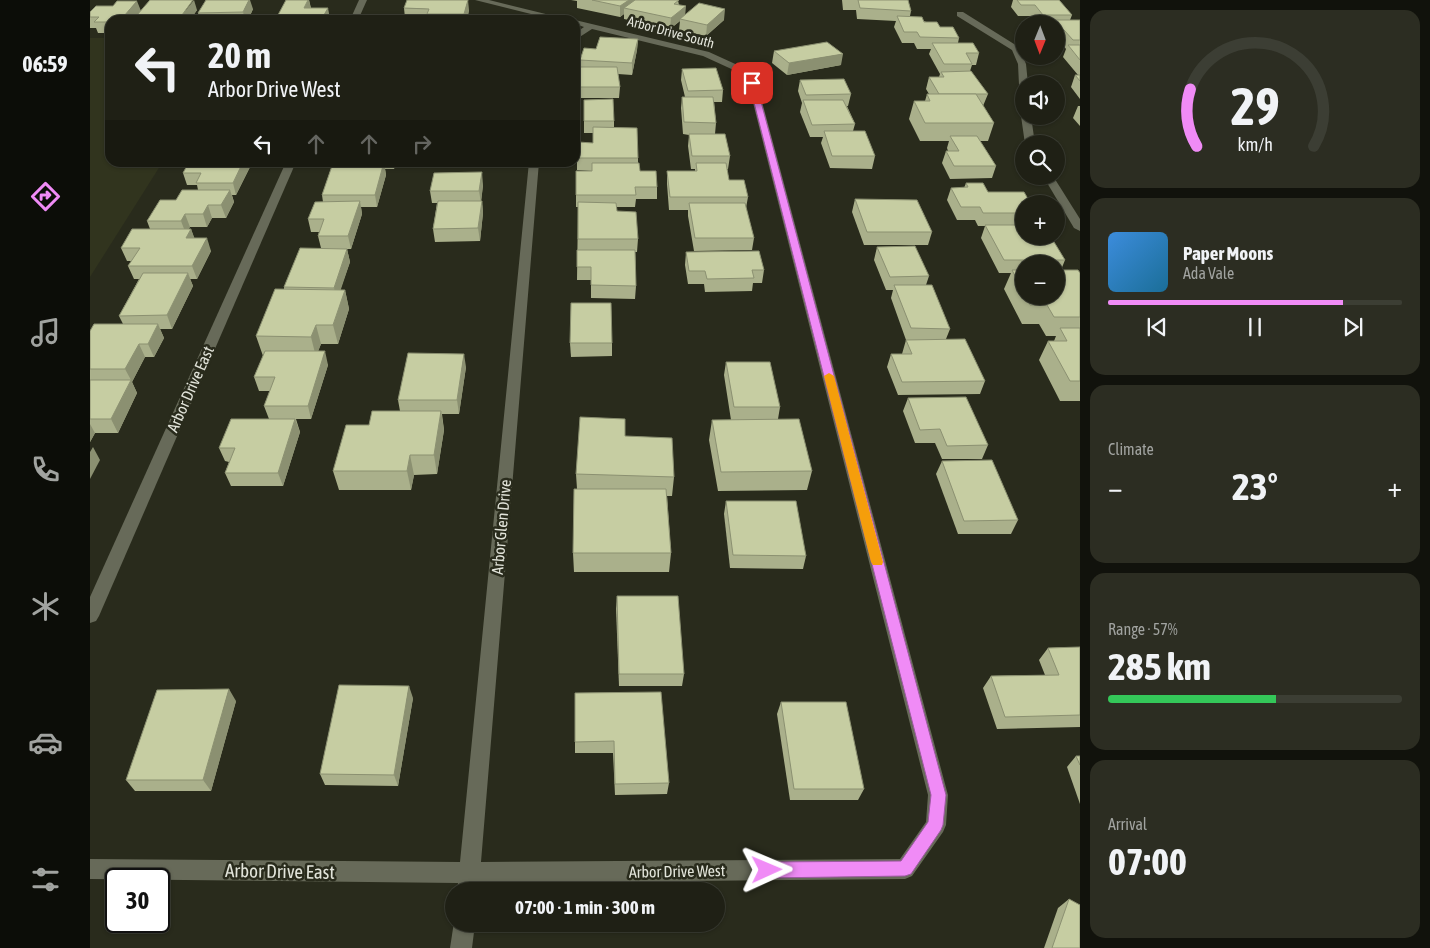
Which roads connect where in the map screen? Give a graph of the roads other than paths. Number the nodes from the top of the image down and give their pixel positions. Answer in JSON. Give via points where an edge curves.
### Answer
{"nodes":[{"id":1,"x":363,"y":0,"type":"edge"},
{"id":2,"x":479,"y":0,"type":"edge"},
{"id":3,"x":960,"y":14,"type":"dead end"},
{"id":4,"x":356,"y":15,"type":"edge"},
{"id":5,"x":544,"y":15,"type":"edge"},
{"id":6,"x":580,"y":23,"type":"edge"},
{"id":7,"x":590,"y":26,"type":"junction"},
{"id":8,"x":580,"y":33,"type":"edge"},
{"id":9,"x":1023,"y":75,"type":"edge"},
{"id":10,"x":752,"y":83,"type":"joint"},
{"id":11,"x":289,"y":167,"type":"edge"},
{"id":12,"x":534,"y":167,"type":"edge"},
{"id":13,"x":1053,"y":185,"type":"edge"},
{"id":14,"x":1067,"y":208,"type":"junction"},
{"id":15,"x":1080,"y":208,"type":"edge"},
{"id":16,"x":1080,"y":228,"type":"edge"},
{"id":17,"x":90,"y":616,"type":"edge"},
{"id":18,"x":90,"y":869,"type":"edge"},
{"id":19,"x":469,"y":882,"type":"edge"},
{"id":20,"x":463,"y":932,"type":"edge"},
{"id":21,"x":461,"y":948,"type":"edge"}],
"edges":[{"from":1,"to":4,"type":"street"},
{"from":2,"to":5,"type":"street"},
{"from":3,"to":9,"type":"street","via":[[1016,49]]},
{"from":6,"to":7,"type":"street","name":"Arbor Drive South"},
{"from":7,"to":8,"type":"street"},
{"from":7,"to":10,"type":"street","name":"Arbor Drive South","via":[[706,54],[742,70]]},
{"from":10,"to":19,"type":"street","name":"Arbor Drive West","via":[[938,795],[936,825],[905,868]]},
{"from":11,"to":17,"type":"street","name":"Arbor Drive East"},
{"from":12,"to":19,"type":"street","name":"Arbor Glen Drive"},
{"from":13,"to":14,"type":"street"},
{"from":14,"to":15,"type":"street"},
{"from":14,"to":16,"type":"street"},
{"from":18,"to":19,"type":"street","name":"Arbor Drive East"},
{"from":20,"to":21,"type":"street"}]}
